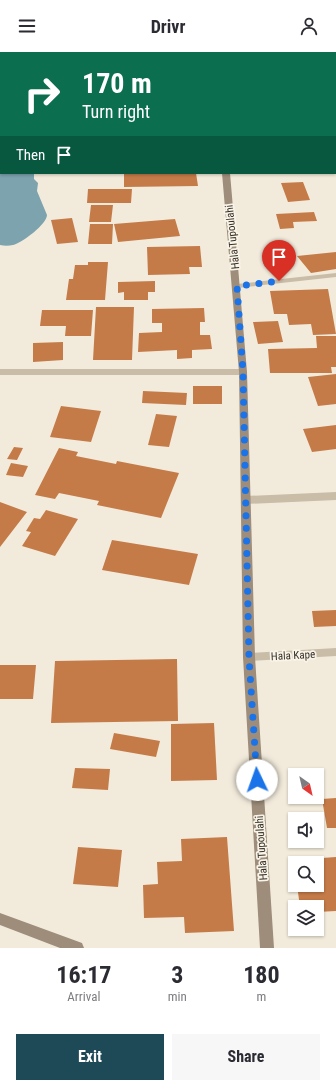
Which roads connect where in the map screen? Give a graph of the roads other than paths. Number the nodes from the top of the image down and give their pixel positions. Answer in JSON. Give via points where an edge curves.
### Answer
{"nodes":[{"id":1,"x":226,"y":174,"type":"edge"},
{"id":2,"x":336,"y":275,"type":"edge"},
{"id":3,"x":237,"y":286,"type":"junction"},
{"id":4,"x":0,"y":372,"type":"edge"},
{"id":5,"x":243,"y":372,"type":"junction"},
{"id":6,"x":336,"y":496,"type":"edge"},
{"id":7,"x":246,"y":500,"type":"junction"},
{"id":8,"x":336,"y":652,"type":"edge"},
{"id":9,"x":249,"y":658,"type":"junction"},
{"id":10,"x":0,"y":919,"type":"edge"},
{"id":11,"x":77,"y":948,"type":"edge"},
{"id":12,"x":267,"y":948,"type":"edge"}],
"edges":[{"from":1,"to":3,"type":"street","name":"Hala Tupoulahi"},
{"from":2,"to":3,"type":"street"},
{"from":3,"to":5,"type":"street","name":"Hala Tupoulahi"},
{"from":4,"to":5,"type":"street"},
{"from":5,"to":7,"type":"street","name":"Hala Tupoulahi"},
{"from":6,"to":7,"type":"street"},
{"from":7,"to":9,"type":"street","name":"Hala Tupoulahi"},
{"from":8,"to":9,"type":"street","name":"Hala Kape"},
{"from":9,"to":12,"type":"street","name":"Hala Tupoulahi"},
{"from":10,"to":11,"type":"street"}]}
